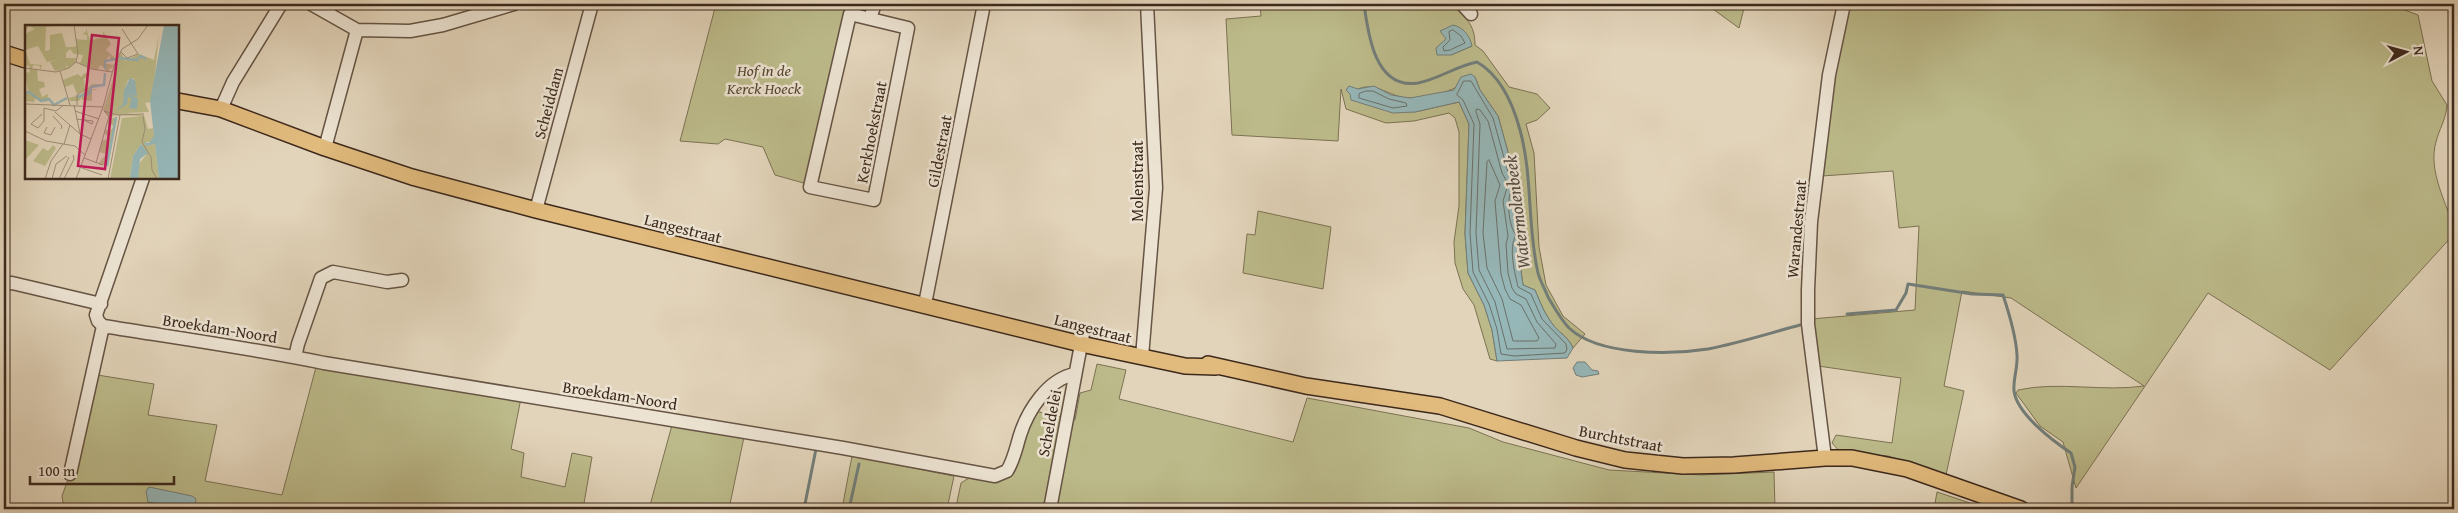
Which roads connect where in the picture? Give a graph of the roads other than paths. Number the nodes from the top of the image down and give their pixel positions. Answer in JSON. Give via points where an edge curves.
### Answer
{"nodes":[{"id":1,"x":281,"y":4,"type":"edge"},
{"id":2,"x":311,"y":4,"type":"edge"},
{"id":3,"x":514,"y":4,"type":"edge"},
{"id":4,"x":592,"y":4,"type":"edge"},
{"id":5,"x":875,"y":4,"type":"edge"},
{"id":6,"x":984,"y":4,"type":"edge"},
{"id":7,"x":1147,"y":4,"type":"edge"},
{"id":8,"x":1462,"y":4,"type":"edge"},
{"id":9,"x":1844,"y":4,"type":"edge"},
{"id":10,"x":1471,"y":14,"type":"dead end"},
{"id":11,"x":870,"y":18,"type":"junction"},
{"id":12,"x":357,"y":30,"type":"junction"},
{"id":13,"x":4,"y":53,"type":"edge"},
{"id":14,"x":25,"y":60,"type":"edge"},
{"id":15,"x":179,"y":101,"type":"edge"},
{"id":16,"x":222,"y":109,"type":"junction"},
{"id":17,"x":325,"y":148,"type":"junction"},
{"id":18,"x":143,"y":179,"type":"edge"},
{"id":19,"x":536,"y":210,"type":"junction"},
{"id":20,"x":402,"y":280,"type":"dead end"},
{"id":21,"x":4,"y":284,"type":"edge"},
{"id":22,"x":101,"y":304,"type":"junction"},
{"id":23,"x":926,"y":304,"type":"junction"},
{"id":24,"x":103,"y":326,"type":"junction"},
{"id":25,"x":1082,"y":339,"type":"junction"},
{"id":26,"x":1143,"y":353,"type":"junction"},
{"id":27,"x":295,"y":357,"type":"junction"},
{"id":28,"x":1075,"y":374,"type":"junction"},
{"id":29,"x":1825,"y":458,"type":"junction"},
{"id":30,"x":70,"y":474,"type":"dead end"},
{"id":31,"x":1050,"y":509,"type":"edge"},
{"id":32,"x":2021,"y":509,"type":"edge"}],
"edges":[{"from":1,"to":16,"type":"street","via":[[233,82]]},
{"from":2,"to":12,"type":"street"},
{"from":3,"to":12,"type":"street","via":[[410,31]]},
{"from":4,"to":19,"type":"street","name":"Scheiddam"},
{"from":5,"to":11,"type":"street"},
{"from":6,"to":23,"type":"street","name":"Gildestraat"},
{"from":7,"to":26,"type":"street","name":"Molenstraat","via":[[1156,188]]},
{"from":8,"to":10,"type":"street"},
{"from":9,"to":29,"type":"street","name":"Warandestraat","via":[[1829,75],[1811,222],[1808,290],[1808,324]]},
{"from":11,"to":11,"type":"street","name":"Kerkhoekstraat","via":[[908,28],[874,200],[810,187],[847,21],[850,14]]},
{"from":12,"to":17,"type":"street"},
{"from":13,"to":14,"type":"main road"},
{"from":15,"to":16,"type":"main road","name":"Langestraat"},
{"from":16,"to":17,"type":"main road","name":"Langestraat"},
{"from":17,"to":19,"type":"main road","name":"Langestraat","via":[[412,177]]},
{"from":18,"to":22,"type":"street"},
{"from":19,"to":23,"type":"main road","name":"Langestraat"},
{"from":20,"to":27,"type":"street","via":[[387,282],[340,273],[326,274],[318,283]]},
{"from":21,"to":22,"type":"street","via":[[12,283]]},
{"from":22,"to":24,"type":"street","via":[[96,315]]},
{"from":23,"to":25,"type":"main road","name":"Langestraat"},
{"from":24,"to":27,"type":"street","name":"Broekdam-Noord"},
{"from":24,"to":30,"type":"street"},
{"from":25,"to":26,"type":"main road","name":"Langestraat"},
{"from":25,"to":28,"type":"street","name":"Scheldelei"},
{"from":26,"to":29,"type":"main road","name":"Burchtstraat","via":[[1185,366],[1216,367],[1306,386],[1440,406],[1625,460],[1683,466]]},
{"from":27,"to":28,"type":"street","name":"Broekdam-Noord","via":[[995,476],[1007,471],[1028,417],[1049,388],[1061,378]]},
{"from":28,"to":31,"type":"street","name":"Scheldelei"},
{"from":29,"to":32,"type":"main road","name":"Burchtstraat","via":[[1878,462],[1907,469]]}]}
